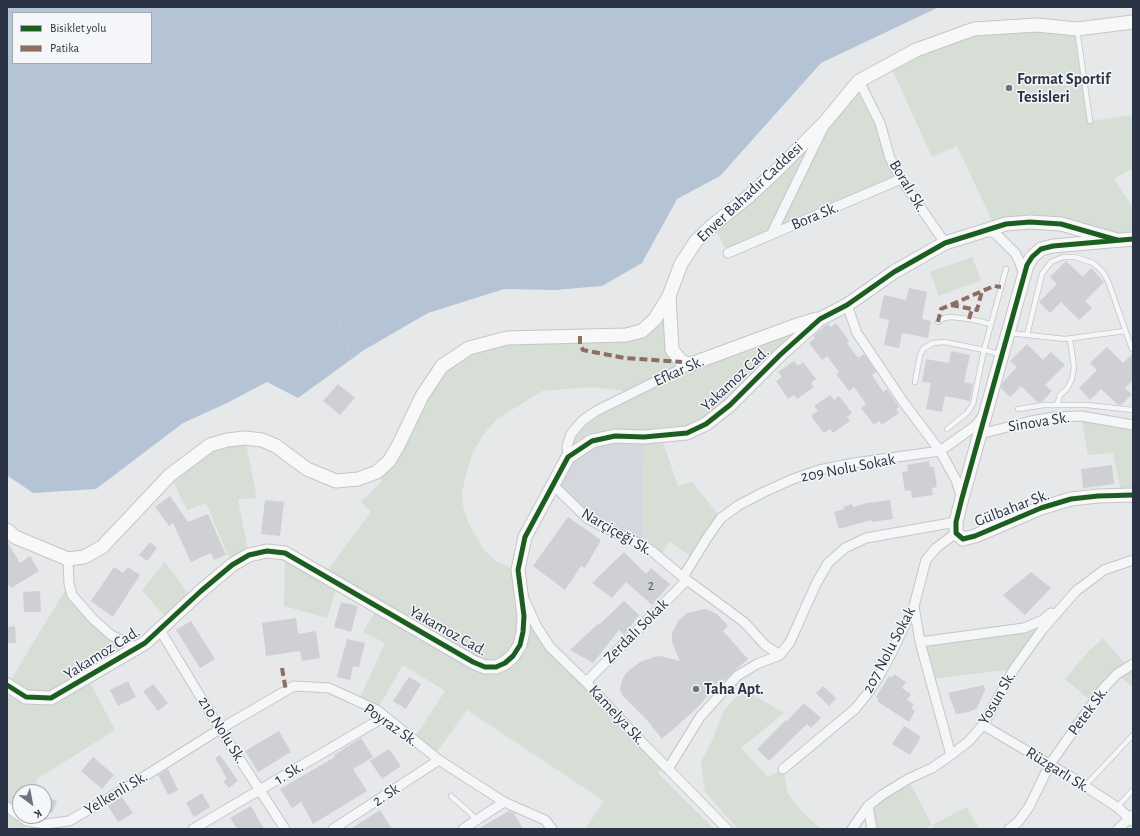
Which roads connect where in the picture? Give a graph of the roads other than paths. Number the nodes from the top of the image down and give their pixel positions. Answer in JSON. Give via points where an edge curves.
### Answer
{"nodes":[{"id":1,"x":1133,"y":22,"type":"edge"},
{"id":2,"x":1077,"y":29,"type":"junction"},
{"id":3,"x":859,"y":81,"type":"junction"},
{"id":4,"x":826,"y":121,"type":"junction"},
{"id":5,"x":1090,"y":121,"type":"dead end"},
{"id":6,"x":901,"y":179,"type":"junction"},
{"id":7,"x":986,"y":230,"type":"junction"},
{"id":8,"x":771,"y":235,"type":"junction"},
{"id":9,"x":1116,"y":240,"type":"junction"},
{"id":10,"x":1133,"y":242,"type":"edge"},
{"id":11,"x":944,"y":243,"type":"junction"},
{"id":12,"x":728,"y":253,"type":"dead end"},
{"id":13,"x":1006,"y":269,"type":"dead end"},
{"id":14,"x":1024,"y":273,"type":"junction"},
{"id":15,"x":669,"y":296,"type":"junction"},
{"id":16,"x":847,"y":306,"type":"junction"},
{"id":17,"x":820,"y":318,"type":"junction"},
{"id":18,"x":938,"y":322,"type":"dead end"},
{"id":19,"x":991,"y":324,"type":"junction"},
{"id":20,"x":1125,"y":331,"type":"junction"},
{"id":21,"x":1008,"y":332,"type":"junction"},
{"id":22,"x":1027,"y":335,"type":"junction"},
{"id":23,"x":1070,"y":339,"type":"junction"},
{"id":24,"x":1132,"y":349,"type":"dead end"},
{"id":25,"x":984,"y":350,"type":"junction"},
{"id":26,"x":1002,"y":355,"type":"junction"},
{"id":27,"x":690,"y":364,"type":"junction"},
{"id":28,"x":915,"y":382,"type":"dead end"},
{"id":29,"x":1057,"y":405,"type":"junction"},
{"id":30,"x":1018,"y":409,"type":"dead end"},
{"id":31,"x":1133,"y":410,"type":"edge"},
{"id":32,"x":985,"y":413,"type":"junction"},
{"id":33,"x":1133,"y":425,"type":"edge"},
{"id":34,"x":947,"y":429,"type":"dead end"},
{"id":35,"x":980,"y":434,"type":"junction"},
{"id":36,"x":940,"y":451,"type":"junction"},
{"id":37,"x":568,"y":457,"type":"junction"},
{"id":38,"x":553,"y":486,"type":"junction"},
{"id":39,"x":1133,"y":496,"type":"edge"},
{"id":40,"x":962,"y":498,"type":"junction"},
{"id":41,"x":956,"y":527,"type":"junction"},
{"id":42,"x":7,"y":530,"type":"edge"},
{"id":43,"x":68,"y":559,"type":"junction"},
{"id":44,"x":1133,"y":560,"type":"edge"},
{"id":45,"x":685,"y":579,"type":"junction"},
{"id":46,"x":1076,"y":591,"type":"junction"},
{"id":47,"x":521,"y":592,"type":"junction"},
{"id":48,"x":914,"y":606,"type":"junction"},
{"id":49,"x":160,"y":630,"type":"junction"},
{"id":50,"x":920,"y":642,"type":"junction"},
{"id":51,"x":137,"y":648,"type":"junction"},
{"id":52,"x":780,"y":655,"type":"junction"},
{"id":53,"x":1133,"y":664,"type":"edge"},
{"id":54,"x":586,"y":682,"type":"junction"},
{"id":55,"x":7,"y":685,"type":"edge"},
{"id":56,"x":384,"y":717,"type":"junction"},
{"id":57,"x":983,"y":725,"type":"junction"},
{"id":58,"x":220,"y":729,"type":"junction"},
{"id":59,"x":1133,"y":734,"type":"edge"},
{"id":60,"x":951,"y":756,"type":"junction"},
{"id":61,"x":439,"y":760,"type":"junction"},
{"id":62,"x":1050,"y":764,"type":"junction"},
{"id":63,"x":668,"y":769,"type":"junction"},
{"id":64,"x":783,"y":769,"type":"dead end"},
{"id":65,"x":1085,"y":786,"type":"junction"},
{"id":66,"x":260,"y":790,"type":"junction"},
{"id":67,"x":1133,"y":790,"type":"edge"},
{"id":68,"x":451,"y":796,"type":"dead end"},
{"id":69,"x":504,"y":802,"type":"junction"},
{"id":70,"x":868,"y":806,"type":"junction"},
{"id":71,"x":7,"y":807,"type":"edge"},
{"id":72,"x":1117,"y":807,"type":"junction"},
{"id":73,"x":1132,"y":818,"type":"edge"},
{"id":74,"x":476,"y":820,"type":"junction"},
{"id":75,"x":71,"y":825,"type":"edge"},
{"id":76,"x":193,"y":829,"type":"edge"},
{"id":77,"x":285,"y":829,"type":"edge"},
{"id":78,"x":333,"y":829,"type":"edge"},
{"id":79,"x":463,"y":829,"type":"edge"},
{"id":80,"x":552,"y":829,"type":"edge"},
{"id":81,"x":727,"y":829,"type":"edge"},
{"id":82,"x":852,"y":829,"type":"edge"},
{"id":83,"x":872,"y":829,"type":"edge"},
{"id":84,"x":1009,"y":829,"type":"edge"},
{"id":85,"x":1118,"y":829,"type":"edge"}],
"edges":[{"from":1,"to":2,"type":"street","name":"Enver Bahadır Caddesi"},
{"from":2,"to":3,"type":"street","name":"Enver Bahadır Caddesi","via":[[1037,25],[974,29],[916,50]]},
{"from":2,"to":5,"type":"lane"},
{"from":3,"to":4,"type":"street","name":"Enver Bahadır Caddesi"},
{"from":3,"to":6,"type":"street","name":"Boralı Sk.","via":[[880,123],[890,158]]},
{"from":4,"to":8,"type":"street"},
{"from":4,"to":15,"type":"street","name":"Enver Bahadır Caddesi","via":[[748,197],[696,242],[681,264]]},
{"from":6,"to":8,"type":"street","name":"Bora Sk."},
{"from":6,"to":11,"type":"street","name":"Boralı Sk."},
{"from":7,"to":9,"type":"street","name":"Yakamoz Cad.","via":[[1006,224],[1030,222],[1061,224]]},
{"from":7,"to":11,"type":"street","name":"Yakamoz Cad."},
{"from":7,"to":14,"type":"street","via":[[996,234],[1016,254]]},
{"from":8,"to":12,"type":"street","name":"Bora Sk."},
{"from":9,"to":10,"type":"street"},
{"from":9,"to":14,"type":"street","name":"Gülbahar Sk.","via":[[1053,246],[1041,250],[1026,265]]},
{"from":11,"to":16,"type":"street","name":"Yakamoz Cad.","via":[[894,272]]},
{"from":13,"to":19,"type":"lane"},
{"from":14,"to":21,"type":"street","name":"Gülbahar Sk."},
{"from":15,"to":27,"type":"street","via":[[672,350],[682,362]]},
{"from":15,"to":43,"type":"street","name":"Enver Bahadır Caddesi","via":[[655,319],[642,330],[626,335],[507,338],[469,348],[442,366],[422,396],[389,461],[377,472],[358,479],[336,481],[307,469],[276,446],[262,440],[245,438],[210,445],[170,475],[102,547],[84,557]]},
{"from":16,"to":17,"type":"street","name":"Yakamoz Cad."},
{"from":16,"to":36,"type":"street","via":[[858,332]]},
{"from":17,"to":27,"type":"street","name":"Efkar Sk."},
{"from":17,"to":37,"type":"street","name":"Yakamoz Cad.","via":[[730,405],[706,424],[687,433],[644,437],[615,436],[592,441]]},
{"from":18,"to":19,"type":"lane","via":[[951,317]]},
{"from":19,"to":25,"type":"lane"},
{"from":20,"to":22,"type":"lane","via":[[1103,272],[1093,263],[1075,257],[1063,257],[1051,262],[1042,274]]},
{"from":20,"to":23,"type":"lane"},
{"from":20,"to":24,"type":"lane"},
{"from":21,"to":22,"type":"lane"},
{"from":21,"to":26,"type":"street","name":"Gülbahar Sk."},
{"from":22,"to":23,"type":"lane"},
{"from":23,"to":29,"type":"lane","via":[[1074,367],[1072,379],[1058,399]]},
{"from":25,"to":26,"type":"lane"},
{"from":25,"to":28,"type":"lane","via":[[945,342],[934,343],[920,355]]},
{"from":25,"to":34,"type":"lane","via":[[973,404],[967,413]]},
{"from":26,"to":32,"type":"street","name":"Gülbahar Sk."},
{"from":27,"to":37,"type":"street","name":"Efkar Sk.","via":[[596,411],[582,421],[571,434],[567,446]]},
{"from":29,"to":30,"type":"lane"},
{"from":29,"to":31,"type":"lane"},
{"from":32,"to":35,"type":"street","name":"Gülbahar Sk."},
{"from":32,"to":36,"type":"street","via":[[975,426]]},
{"from":33,"to":35,"type":"street","name":"Sinova Sk.","via":[[1081,416],[1031,420]]},
{"from":35,"to":40,"type":"street","name":"Gülbahar Sk."},
{"from":36,"to":40,"type":"street","via":[[956,480]]},
{"from":36,"to":45,"type":"street","name":"209 Nolu Sokak","via":[[819,470],[793,479],[738,505],[721,518],[706,538]]},
{"from":37,"to":38,"type":"street","name":"Yakamoz Cad."},
{"from":38,"to":45,"type":"street","name":"Narçiçeği Sk.","via":[[588,519],[643,545]]},
{"from":38,"to":47,"type":"street","name":"Yakamoz Cad.","via":[[525,537],[518,570]]},
{"from":39,"to":41,"type":"street","name":"Gülbahar Sk.","via":[[1071,499],[963,539]]},
{"from":40,"to":41,"type":"street","name":"Gülbahar Sk."},
{"from":41,"to":48,"type":"street","name":"207 Nolu Sokak","via":[[926,560]]},
{"from":41,"to":52,"type":"street","via":[[866,538],[844,548],[828,563],[790,642]]},
{"from":42,"to":43,"type":"street","via":[[16,537]]},
{"from":43,"to":51,"type":"street","via":[[72,595],[111,635]]},
{"from":44,"to":46,"type":"street","name":"Yosun Sk.","via":[[1104,570]]},
{"from":45,"to":52,"type":"street","via":[[744,622],[765,645]]},
{"from":45,"to":54,"type":"street","name":"Zerdalı Sokak"},
{"from":46,"to":50,"type":"street","via":[[1043,620],[1024,628]]},
{"from":46,"to":57,"type":"street","name":"Yosun Sk.","via":[[1042,630],[1014,669]]},
{"from":47,"to":49,"type":"street","name":"Yakamoz Cad.","via":[[524,616],[520,645],[513,656],[496,667],[485,667],[473,662],[286,553],[267,550],[250,555],[232,565]]},
{"from":47,"to":54,"type":"street","name":"Kamelya Sk.","via":[[550,647]]},
{"from":48,"to":50,"type":"street"},
{"from":48,"to":64,"type":"street","name":"207 Nolu Sokak","via":[[892,652],[868,693],[854,709]]},
{"from":49,"to":51,"type":"street","name":"Yakamoz Cad."},
{"from":49,"to":58,"type":"street","name":"210 Nolu Sk."},
{"from":50,"to":60,"type":"street"},
{"from":51,"to":55,"type":"street","name":"Yakamoz Cad.","via":[[51,698],[26,697]]},
{"from":52,"to":63,"type":"street","via":[[757,664],[737,676],[700,717]]},
{"from":53,"to":62,"type":"street","name":"Petek Sk.","via":[[1117,674],[1102,690]]},
{"from":54,"to":63,"type":"street","name":"Kamelya Sk."},
{"from":56,"to":58,"type":"street","name":"Poyraz Sk.","via":[[377,710],[328,688],[294,686]]},
{"from":56,"to":61,"type":"street","name":"Poyraz Sk."},
{"from":56,"to":66,"type":"street","name":"1. Sk."},
{"from":57,"to":60,"type":"street","name":"Yosun Sk."},
{"from":57,"to":62,"type":"street","name":"Rüzgarlı Sk."},
{"from":58,"to":66,"type":"street","name":"210 Nolu Sk."},
{"from":58,"to":75,"type":"street","name":"Yelkenli Sk."},
{"from":59,"to":65,"type":"lane"},
{"from":60,"to":70,"type":"street","name":"Yosun Sk.","via":[[908,779]]},
{"from":61,"to":69,"type":"street","name":"Poyraz Sk."},
{"from":61,"to":78,"type":"street","name":"2. Sk"},
{"from":62,"to":65,"type":"street","name":"Rüzgarlı Sk."},
{"from":62,"to":84,"type":"street","name":"Petek Sk.","via":[[1030,807]]},
{"from":63,"to":81,"type":"street","name":"Kamelya Sk."},
{"from":65,"to":72,"type":"street","name":"Rüzgarlı Sk."},
{"from":66,"to":76,"type":"street","name":"1. Sk."},
{"from":66,"to":77,"type":"street","name":"210 Nolu Sk."},
{"from":67,"to":72,"type":"lane"},
{"from":68,"to":74,"type":"lane"},
{"from":69,"to":74,"type":"street"},
{"from":69,"to":80,"type":"street","name":"Poyraz Sk.","via":[[545,820]]},
{"from":70,"to":82,"type":"street","name":"Yosun Sk."},
{"from":70,"to":83,"type":"street"},
{"from":71,"to":75,"type":"street","name":"Yelkenli Sk.","via":[[27,821]]},
{"from":72,"to":73,"type":"street","name":"Rüzgarlı Sk."},
{"from":73,"to":85,"type":"street"},
{"from":74,"to":79,"type":"street"}]}
